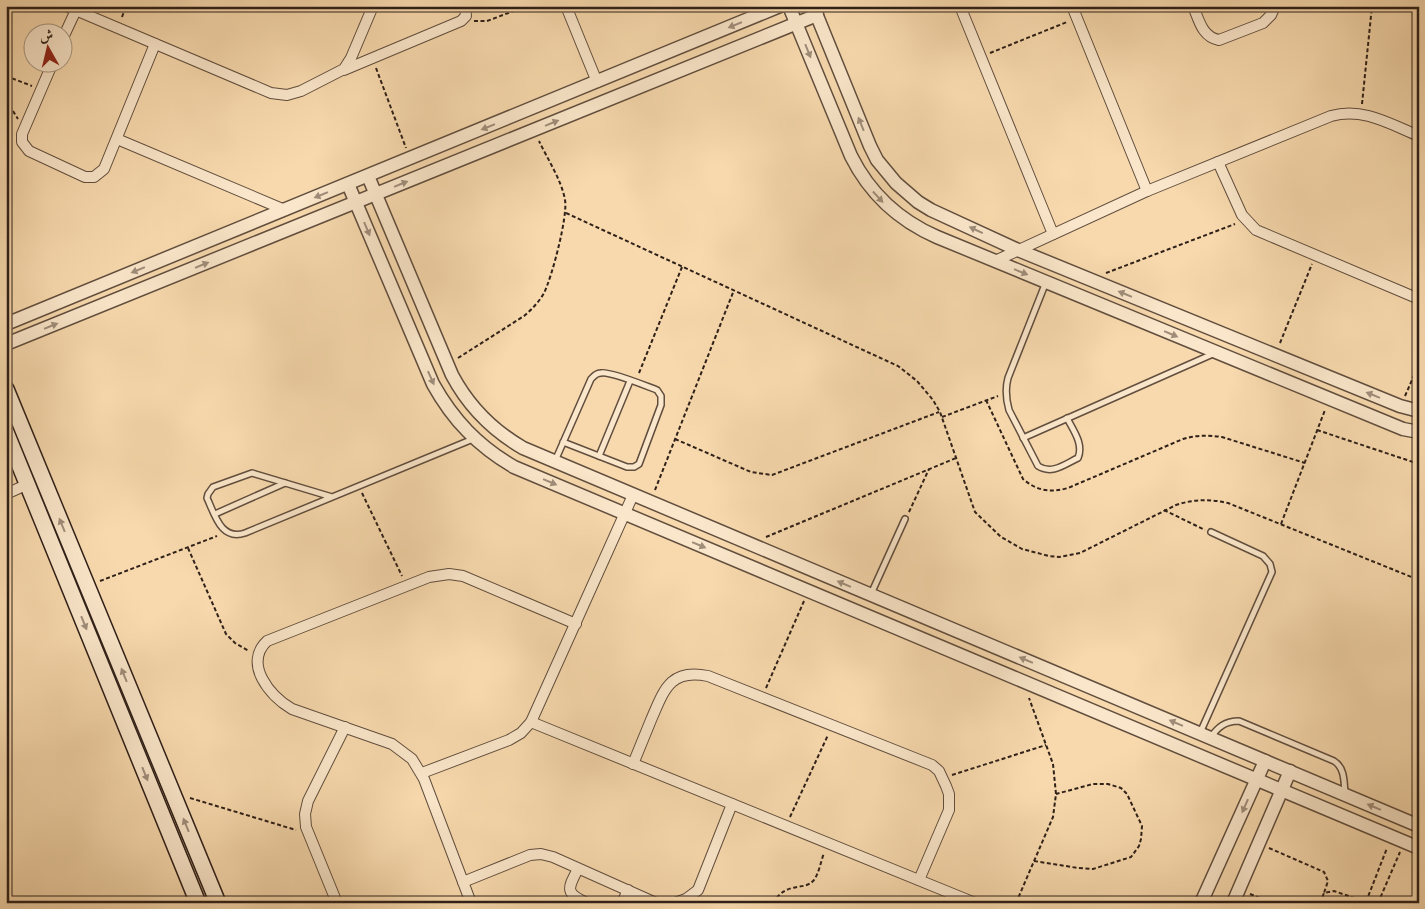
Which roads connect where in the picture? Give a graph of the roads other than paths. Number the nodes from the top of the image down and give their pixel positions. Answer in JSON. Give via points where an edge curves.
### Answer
{"nodes":[{"id":1,"x":373,"y":6,"type":"edge"},
{"id":2,"x":566,"y":6,"type":"edge"},
{"id":3,"x":780,"y":6,"type":"edge"},
{"id":4,"x":790,"y":6,"type":"edge"},
{"id":5,"x":960,"y":6,"type":"edge"},
{"id":6,"x":1072,"y":6,"type":"edge"},
{"id":7,"x":1193,"y":6,"type":"edge"},
{"id":8,"x":1275,"y":6,"type":"edge"},
{"id":9,"x":71,"y":8,"type":"edge"},
{"id":10,"x":465,"y":11,"type":"edge"},
{"id":11,"x":815,"y":11,"type":"edge"},
{"id":12,"x":67,"y":22,"type":"edge"},
{"id":13,"x":796,"y":23,"type":"junction"},
{"id":14,"x":155,"y":44,"type":"junction"},
{"id":15,"x":49,"y":72,"type":"edge"},
{"id":16,"x":339,"y":72,"type":"junction"},
{"id":17,"x":597,"y":82,"type":"junction"},
{"id":18,"x":1419,"y":136,"type":"edge"},
{"id":19,"x":117,"y":139,"type":"junction"},
{"id":20,"x":1218,"y":162,"type":"junction"},
{"id":21,"x":368,"y":176,"type":"junction"},
{"id":22,"x":348,"y":184,"type":"junction"},
{"id":23,"x":1147,"y":191,"type":"junction"},
{"id":24,"x":376,"y":194,"type":"junction"},
{"id":25,"x":356,"y":202,"type":"junction"},
{"id":26,"x":285,"y":210,"type":"junction"},
{"id":27,"x":1053,"y":234,"type":"junction"},
{"id":28,"x":1018,"y":250,"type":"junction"},
{"id":29,"x":995,"y":261,"type":"junction"},
{"id":30,"x":1046,"y":282,"type":"junction"},
{"id":31,"x":1419,"y":299,"type":"edge"},
{"id":32,"x":6,"y":324,"type":"edge"},
{"id":33,"x":6,"y":344,"type":"edge"},
{"id":34,"x":1215,"y":353,"type":"junction"},
{"id":35,"x":633,"y":382,"type":"junction"},
{"id":36,"x":6,"y":389,"type":"edge"},
{"id":37,"x":1419,"y":411,"type":"edge"},
{"id":38,"x":1067,"y":418,"type":"junction"},
{"id":39,"x":6,"y":432,"type":"edge"},
{"id":40,"x":1419,"y":432,"type":"edge"},
{"id":41,"x":1023,"y":438,"type":"junction"},
{"id":42,"x":474,"y":439,"type":"junction"},
{"id":43,"x":563,"y":442,"type":"junction"},
{"id":44,"x":599,"y":456,"type":"junction"},
{"id":45,"x":555,"y":462,"type":"junction"},
{"id":46,"x":285,"y":483,"type":"junction"},
{"id":47,"x":28,"y":484,"type":"junction"},
{"id":48,"x":6,"y":494,"type":"edge"},
{"id":49,"x":633,"y":495,"type":"junction"},
{"id":50,"x":332,"y":497,"type":"junction"},
{"id":51,"x":215,"y":514,"type":"junction"},
{"id":52,"x":625,"y":514,"type":"junction"},
{"id":53,"x":905,"y":520,"type":"road end"},
{"id":54,"x":1211,"y":532,"type":"road end"},
{"id":55,"x":87,"y":586,"type":"junction"},
{"id":56,"x":71,"y":592,"type":"junction"},
{"id":57,"x":871,"y":595,"type":"junction"},
{"id":58,"x":917,"y":614,"type":"junction"},
{"id":59,"x":576,"y":624,"type":"junction"},
{"id":60,"x":909,"y":633,"type":"junction"},
{"id":61,"x":531,"y":722,"type":"junction"},
{"id":62,"x":345,"y":727,"type":"junction"},
{"id":63,"x":1205,"y":735,"type":"junction"},
{"id":64,"x":1265,"y":761,"type":"junction"},
{"id":65,"x":633,"y":764,"type":"junction"},
{"id":66,"x":1290,"y":771,"type":"junction"},
{"id":67,"x":422,"y":773,"type":"junction"},
{"id":68,"x":1257,"y":780,"type":"junction"},
{"id":69,"x":1281,"y":790,"type":"junction"},
{"id":70,"x":1345,"y":795,"type":"junction"},
{"id":71,"x":732,"y":804,"type":"junction"},
{"id":72,"x":1419,"y":808,"type":"edge"},
{"id":73,"x":1416,"y":825,"type":"edge"},
{"id":74,"x":1419,"y":848,"type":"edge"},
{"id":75,"x":199,"y":856,"type":"junction"},
{"id":76,"x":181,"y":862,"type":"junction"},
{"id":77,"x":578,"y":868,"type":"junction"},
{"id":78,"x":919,"y":880,"type":"junction"},
{"id":79,"x":463,"y":882,"type":"junction"},
{"id":80,"x":628,"y":890,"type":"junction"},
{"id":81,"x":198,"y":903,"type":"edge"},
{"id":82,"x":218,"y":903,"type":"edge"},
{"id":83,"x":337,"y":903,"type":"edge"},
{"id":84,"x":471,"y":903,"type":"edge"},
{"id":85,"x":587,"y":903,"type":"edge"},
{"id":86,"x":622,"y":903,"type":"edge"},
{"id":87,"x":656,"y":903,"type":"edge"},
{"id":88,"x":675,"y":903,"type":"edge"},
{"id":89,"x":975,"y":903,"type":"edge"},
{"id":90,"x":1201,"y":903,"type":"edge"},
{"id":91,"x":1233,"y":903,"type":"edge"}],
"edges":[{"from":1,"to":16,"type":"street","via":[[348,64]]},
{"from":2,"to":17,"type":"street"},
{"from":3,"to":17,"type":"street","one_way":true},
{"from":4,"to":13,"type":"street"},
{"from":5,"to":27,"type":"street"},
{"from":6,"to":23,"type":"street"},
{"from":7,"to":8,"type":"street","via":[[1205,34],[1218,40],[1263,22]]},
{"from":9,"to":12,"type":"street"},
{"from":9,"to":14,"type":"street"},
{"from":10,"to":16,"type":"street","via":[[460,21]]},
{"from":11,"to":13,"type":"street"},
{"from":28,"to":11,"type":"street","one_way":true,"via":[[918,202],[886,172],[870,146]]},
{"from":24,"to":13,"type":"street","one_way":true},
{"from":13,"to":29,"type":"street","one_way":true,"via":[[850,156],[869,186],[893,211],[922,230]]},
{"from":14,"to":16,"type":"street","via":[[271,93],[287,95],[300,91]]},
{"from":14,"to":19,"type":"street"},
{"from":15,"to":19,"type":"street","via":[[24,130],[22,142],[29,151],[90,178],[102,172]]},
{"from":17,"to":21,"type":"street","one_way":true},
{"from":18,"to":20,"type":"street","via":[[1361,113],[1346,113],[1331,116]]},
{"from":19,"to":26,"type":"street"},
{"from":20,"to":23,"type":"street"},
{"from":20,"to":31,"type":"street","via":[[1245,220],[1263,233]]},
{"from":21,"to":22,"type":"street"},
{"from":21,"to":24,"type":"street"},
{"from":22,"to":25,"type":"street"},
{"from":22,"to":26,"type":"street","one_way":true},
{"from":23,"to":27,"type":"street"},
{"from":24,"to":25,"type":"street"},
{"from":24,"to":45,"type":"street","via":[[460,389],[488,424],[523,448]]},
{"from":33,"to":25,"type":"street","one_way":true},
{"from":25,"to":42,"type":"street","one_way":true,"via":[[433,384],[452,415]]},
{"from":26,"to":32,"type":"street","one_way":true},
{"from":27,"to":28,"type":"street"},
{"from":28,"to":29,"type":"street"},
{"from":37,"to":28,"type":"street","one_way":true},
{"from":29,"to":30,"type":"street","one_way":true},
{"from":30,"to":34,"type":"street","one_way":true},
{"from":30,"to":41,"type":"lane","via":[[1008,378],[1009,410]]},
{"from":34,"to":38,"type":"lane"},
{"from":34,"to":40,"type":"street","via":[[1403,429]]},
{"from":35,"to":43,"type":"lane","via":[[603,372],[594,376]]},
{"from":35,"to":44,"type":"lane"},
{"from":35,"to":44,"type":"lane","via":[[657,390],[662,400],[639,464],[627,467]]},
{"from":55,"to":36,"type":"main road","one_way":true},
{"from":38,"to":41,"type":"lane"},
{"from":38,"to":41,"type":"lane","via":[[1080,445],[1080,454],[1053,470],[1038,466]]},
{"from":39,"to":47,"type":"main road"},
{"from":42,"to":50,"type":"lane"},
{"from":42,"to":52,"type":"street","one_way":true,"via":[[514,467]]},
{"from":43,"to":44,"type":"lane"},
{"from":43,"to":45,"type":"lane"},
{"from":45,"to":49,"type":"street"},
{"from":46,"to":50,"type":"lane"},
{"from":46,"to":51,"type":"lane"},
{"from":46,"to":51,"type":"lane","via":[[252,473],[213,487],[207,498]]},
{"from":47,"to":48,"type":"street"},
{"from":47,"to":56,"type":"main road"},
{"from":49,"to":52,"type":"street"},
{"from":57,"to":49,"type":"street","one_way":true},
{"from":50,"to":51,"type":"lane","via":[[236,535],[226,532]]},
{"from":52,"to":59,"type":"street"},
{"from":52,"to":60,"type":"street","one_way":true},
{"from":53,"to":57,"type":"lane"},
{"from":54,"to":63,"type":"lane","via":[[1263,556],[1272,572]]},
{"from":55,"to":56,"type":"main road"},
{"from":75,"to":55,"type":"main road","one_way":true},
{"from":56,"to":76,"type":"main road","one_way":true},
{"from":57,"to":58,"type":"street"},
{"from":58,"to":60,"type":"street"},
{"from":63,"to":58,"type":"street","one_way":true},
{"from":59,"to":61,"type":"street"},
{"from":59,"to":62,"type":"street","via":[[463,576],[442,574],[268,641],[258,653],[257,664],[276,697],[292,709]]},
{"from":60,"to":68,"type":"street"},
{"from":61,"to":65,"type":"street"},
{"from":61,"to":67,"type":"street","via":[[509,740]]},
{"from":62,"to":67,"type":"street","via":[[392,744],[406,753]]},
{"from":62,"to":83,"type":"street","via":[[305,814],[308,833]]},
{"from":63,"to":64,"type":"street"},
{"from":63,"to":70,"type":"lane","via":[[1230,722],[1239,721],[1334,761],[1342,770]]},
{"from":64,"to":66,"type":"street"},
{"from":64,"to":68,"type":"street"},
{"from":65,"to":71,"type":"street"},
{"from":65,"to":78,"type":"street","via":[[665,689],[677,679],[692,674],[708,676],[932,765],[943,778],[949,794],[949,810]]},
{"from":66,"to":69,"type":"street"},
{"from":66,"to":70,"type":"street"},
{"from":67,"to":79,"type":"street"},
{"from":68,"to":69,"type":"street"},
{"from":68,"to":90,"type":"street","one_way":true},
{"from":69,"to":74,"type":"street"},
{"from":69,"to":91,"type":"street"},
{"from":73,"to":70,"type":"street","one_way":true},
{"from":71,"to":78,"type":"street"},
{"from":71,"to":88,"type":"street","via":[[698,890]]},
{"from":72,"to":73,"type":"lane"},
{"from":75,"to":76,"type":"main road"},
{"from":75,"to":82,"type":"main road"},
{"from":76,"to":81,"type":"main road"},
{"from":77,"to":79,"type":"street","via":[[547,855],[536,854]]},
{"from":77,"to":80,"type":"street"},
{"from":77,"to":85,"type":"street","via":[[570,891],[575,898]]},
{"from":78,"to":89,"type":"street"},
{"from":79,"to":84,"type":"street"},
{"from":80,"to":86,"type":"street"},
{"from":80,"to":87,"type":"street"}]}
